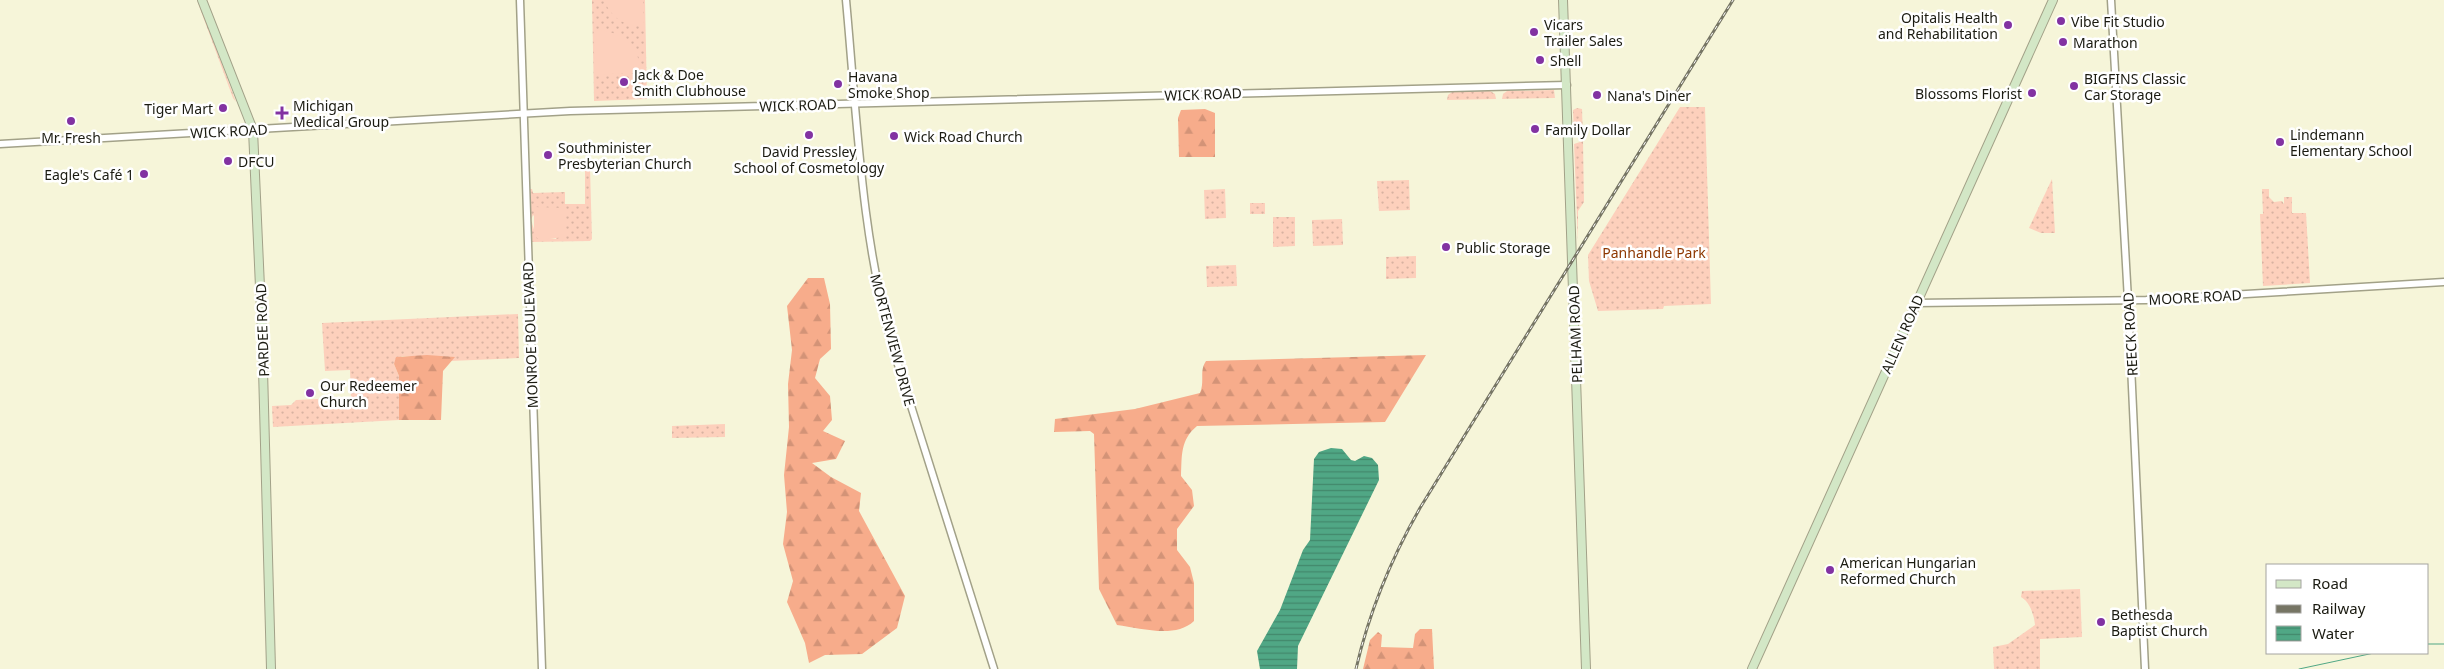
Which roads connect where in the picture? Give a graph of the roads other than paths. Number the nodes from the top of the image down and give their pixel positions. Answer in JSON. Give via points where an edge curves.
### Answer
{"nodes":[{"id":1,"x":202,"y":0,"type":"edge"},
{"id":2,"x":520,"y":0,"type":"edge"},
{"id":3,"x":846,"y":0,"type":"edge"},
{"id":4,"x":1563,"y":0,"type":"edge"},
{"id":5,"x":2053,"y":0,"type":"edge"},
{"id":6,"x":2111,"y":0,"type":"edge"},
{"id":7,"x":1567,"y":86,"type":"junction"},
{"id":8,"x":856,"y":103,"type":"junction"},
{"id":9,"x":522,"y":113,"type":"junction"},
{"id":10,"x":253,"y":130,"type":"junction"},
{"id":11,"x":0,"y":144,"type":"edge"},
{"id":12,"x":2444,"y":282,"type":"edge"},
{"id":13,"x":2128,"y":300,"type":"junction"},
{"id":14,"x":1916,"y":303,"type":"junction"},
{"id":15,"x":270,"y":669,"type":"edge"},
{"id":16,"x":542,"y":669,"type":"edge"},
{"id":17,"x":994,"y":669,"type":"edge"},
{"id":18,"x":1586,"y":669,"type":"edge"},
{"id":19,"x":1752,"y":669,"type":"edge"},
{"id":20,"x":2145,"y":669,"type":"edge"}],
"edges":[{"from":1,"to":10,"type":"main road","name":"PARDEE ROAD"},
{"from":2,"to":9,"type":"street","name":"MONROE BOULEVARD"},
{"from":3,"to":8,"type":"street","name":"MORTENVIEW DRIVE"},
{"from":4,"to":7,"type":"main road","name":"PELHAM ROAD"},
{"from":5,"to":14,"type":"main road","name":"ALLEN ROAD"},
{"from":6,"to":13,"type":"street","name":"REECK ROAD"},
{"from":7,"to":8,"type":"street","name":"WICK ROAD"},
{"from":7,"to":18,"type":"main road","name":"PELHAM ROAD"},
{"from":8,"to":9,"type":"street","name":"WICK ROAD"},
{"from":8,"to":17,"type":"street","name":"MORTENVIEW DRIVE","via":[[867,223],[881,302]]},
{"from":9,"to":10,"type":"street","name":"WICK ROAD"},
{"from":9,"to":16,"type":"street","name":"MONROE BOULEVARD"},
{"from":10,"to":11,"type":"street","name":"WICK ROAD"},
{"from":10,"to":15,"type":"main road","name":"PARDEE ROAD","via":[[262,323]]},
{"from":12,"to":13,"type":"street","name":"MOORE ROAD"},
{"from":13,"to":14,"type":"street","name":"MOORE ROAD"},
{"from":13,"to":20,"type":"street","name":"REECK ROAD"},
{"from":14,"to":19,"type":"main road","name":"ALLEN ROAD"}]}
